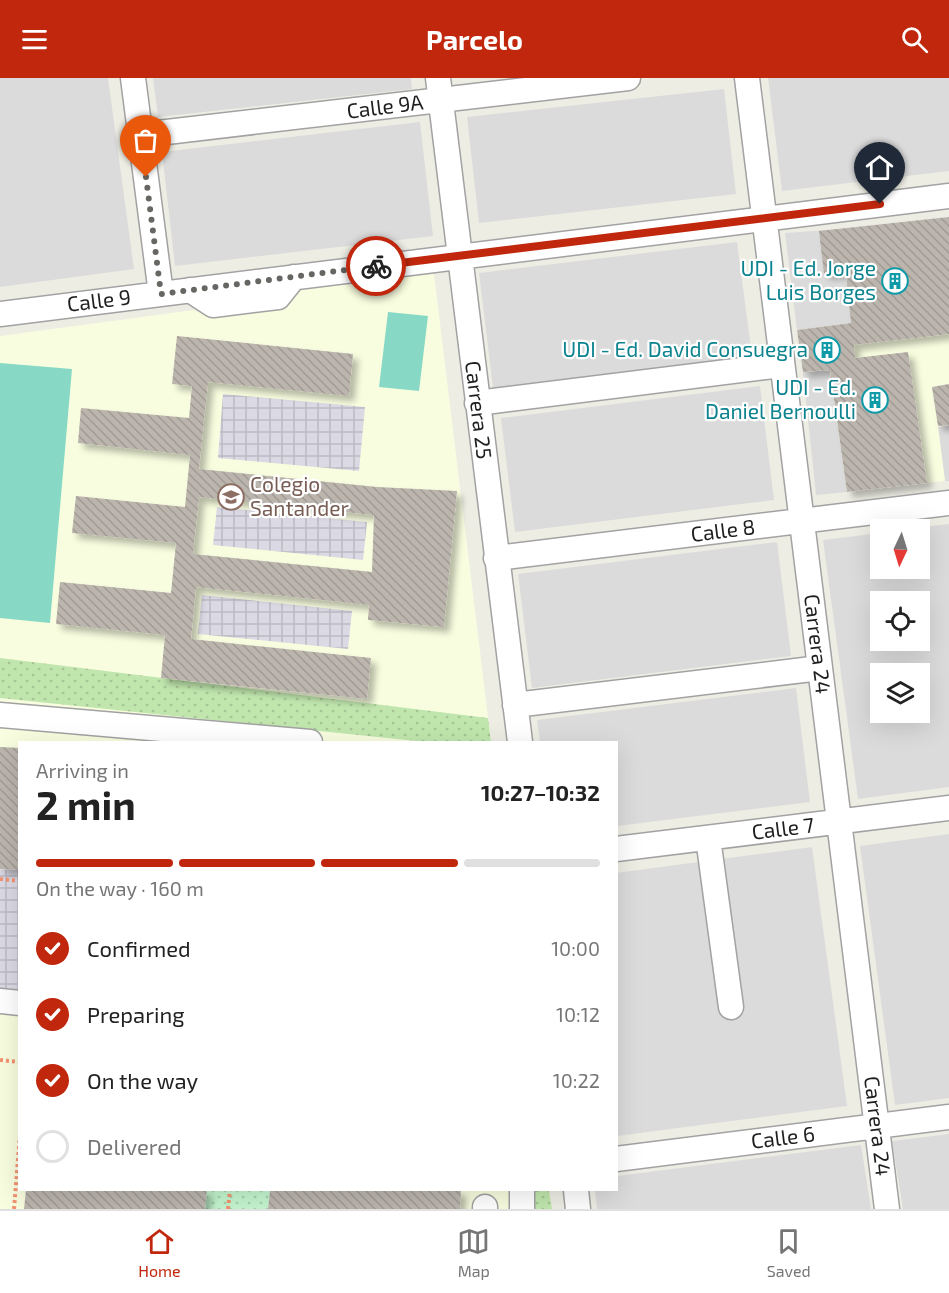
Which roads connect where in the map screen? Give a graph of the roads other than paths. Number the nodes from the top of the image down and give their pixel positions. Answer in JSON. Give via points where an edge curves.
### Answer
{"nodes":[{"id":1,"x":134,"y":78,"type":"edge"},
{"id":2,"x":628,"y":78,"type":"edge"},
{"id":3,"x":747,"y":78,"type":"edge"},
{"id":4,"x":439,"y":89,"type":"edge"},
{"id":5,"x":141,"y":135,"type":"junction"},
{"id":6,"x":949,"y":196,"type":"edge"},
{"id":7,"x":764,"y":218,"type":"junction"},
{"id":8,"x":458,"y":255,"type":"junction"},
{"id":9,"x":161,"y":294,"type":"junction"},
{"id":10,"x":0,"y":314,"type":"edge"},
{"id":11,"x":782,"y":365,"type":"junction"},
{"id":12,"x":477,"y":403,"type":"junction"},
{"id":13,"x":949,"y":503,"type":"edge"},
{"id":14,"x":802,"y":521,"type":"junction"},
{"id":15,"x":496,"y":558,"type":"junction"},
{"id":16,"x":820,"y":668,"type":"junction"},
{"id":17,"x":515,"y":705,"type":"junction"},
{"id":18,"x":0,"y":715,"type":"edge"},
{"id":19,"x":299,"y":741,"type":"edge"},
{"id":20,"x":520,"y":741,"type":"edge"},
{"id":21,"x":949,"y":808,"type":"edge"},
{"id":22,"x":839,"y":822,"type":"junction"},
{"id":23,"x":708,"y":838,"type":"junction"},
{"id":24,"x":618,"y":849,"type":"edge"},
{"id":25,"x":0,"y":1001,"type":"edge"},
{"id":26,"x":18,"y":1003,"type":"edge"},
{"id":27,"x":731,"y":1007,"type":"dead end"},
{"id":28,"x":949,"y":1117,"type":"edge"},
{"id":29,"x":877,"y":1126,"type":"junction"},
{"id":30,"x":618,"y":1159,"type":"edge"},
{"id":31,"x":522,"y":1191,"type":"edge"},
{"id":32,"x":576,"y":1191,"type":"edge"},
{"id":33,"x":522,"y":1209,"type":"edge"},
{"id":34,"x":578,"y":1209,"type":"edge"},
{"id":35,"x":887,"y":1209,"type":"edge"}],
"edges":[{"from":1,"to":5,"type":"street"},
{"from":2,"to":4,"type":"street","name":"Calle 9A"},
{"from":3,"to":7,"type":"street","name":"Carrera 24"},
{"from":4,"to":5,"type":"street","name":"Calle 9A"},
{"from":4,"to":8,"type":"street","name":"Carrera 25"},
{"from":5,"to":9,"type":"street"},
{"from":6,"to":7,"type":"street","name":"Calle 9"},
{"from":7,"to":8,"type":"street","name":"Calle 9"},
{"from":7,"to":11,"type":"street","name":"Carrera 24"},
{"from":8,"to":9,"type":"street","name":"Calle 9"},
{"from":8,"to":12,"type":"street","name":"Carrera 25"},
{"from":9,"to":10,"type":"street","name":"Calle 9"},
{"from":11,"to":12,"type":"street"},
{"from":11,"to":14,"type":"street","name":"Carrera 24"},
{"from":12,"to":15,"type":"street","name":"Carrera 25"},
{"from":13,"to":14,"type":"street","name":"Calle 8"},
{"from":14,"to":15,"type":"street","name":"Calle 8"},
{"from":14,"to":16,"type":"street","name":"Carrera 24"},
{"from":15,"to":17,"type":"street","name":"Carrera 25"},
{"from":16,"to":17,"type":"street"},
{"from":16,"to":22,"type":"street","name":"Carrera 24"},
{"from":17,"to":20,"type":"street","name":"Carrera 25"},
{"from":18,"to":19,"type":"street"},
{"from":21,"to":22,"type":"street","name":"Calle 7"},
{"from":22,"to":23,"type":"street","name":"Calle 7"},
{"from":22,"to":29,"type":"street","name":"Carrera 24"},
{"from":23,"to":24,"type":"street","name":"Calle 7"},
{"from":23,"to":27,"type":"street"},
{"from":25,"to":26,"type":"street"},
{"from":28,"to":29,"type":"street","name":"Calle 6"},
{"from":29,"to":30,"type":"street","name":"Calle 6"},
{"from":29,"to":35,"type":"street","name":"Carrera 24"},
{"from":31,"to":33,"type":"street"},
{"from":32,"to":34,"type":"street"}]}
